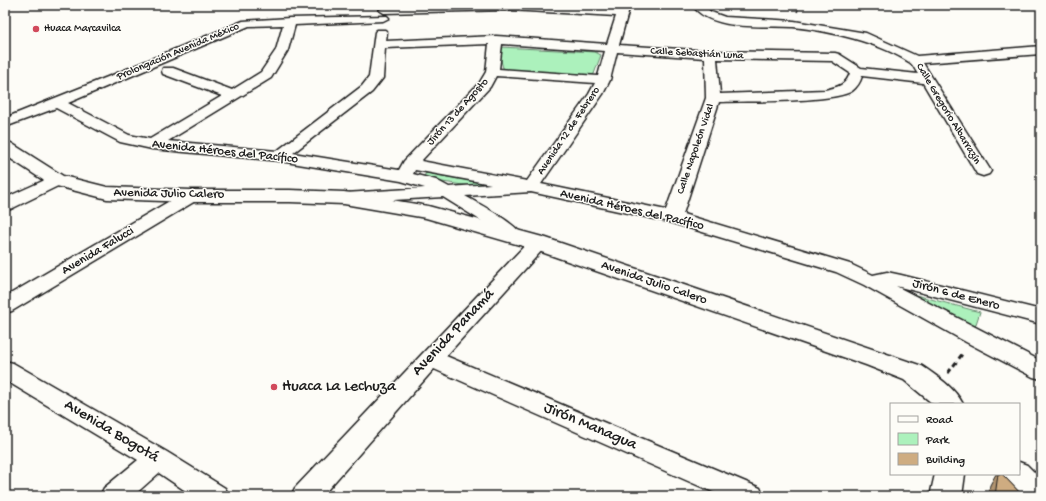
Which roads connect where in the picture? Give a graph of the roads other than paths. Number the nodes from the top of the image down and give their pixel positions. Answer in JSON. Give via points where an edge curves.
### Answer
{"nodes":[{"id":1,"x":697,"y":5,"type":"edge"},
{"id":2,"x":623,"y":9,"type":"edge"},
{"id":3,"x":384,"y":11,"type":"edge"},
{"id":4,"x":290,"y":21,"type":"junction"},
{"id":5,"x":825,"y":38,"type":"junction"},
{"id":6,"x":496,"y":40,"type":"junction"},
{"id":7,"x":380,"y":45,"type":"junction"},
{"id":8,"x":611,"y":48,"type":"junction"},
{"id":9,"x":1041,"y":50,"type":"edge"},
{"id":10,"x":712,"y":55,"type":"junction"},
{"id":11,"x":834,"y":57,"type":"junction"},
{"id":12,"x":915,"y":60,"type":"junction"},
{"id":13,"x":168,"y":71,"type":"dead end"},
{"id":14,"x":492,"y":72,"type":"junction"},
{"id":15,"x":857,"y":72,"type":"junction"},
{"id":16,"x":928,"y":78,"type":"junction"},
{"id":17,"x":603,"y":80,"type":"junction"},
{"id":18,"x":233,"y":95,"type":"junction"},
{"id":19,"x":713,"y":98,"type":"junction"},
{"id":20,"x":56,"y":102,"type":"junction"},
{"id":21,"x":5,"y":123,"type":"edge"},
{"id":22,"x":152,"y":144,"type":"junction"},
{"id":23,"x":5,"y":147,"type":"edge"},
{"id":24,"x":280,"y":156,"type":"junction"},
{"id":25,"x":407,"y":170,"type":"junction"},
{"id":26,"x":983,"y":171,"type":"dead end"},
{"id":27,"x":56,"y":180,"type":"junction"},
{"id":28,"x":532,"y":187,"type":"junction"},
{"id":29,"x":448,"y":193,"type":"junction"},
{"id":30,"x":191,"y":196,"type":"junction"},
{"id":31,"x":344,"y":198,"type":"junction"},
{"id":32,"x":5,"y":205,"type":"edge"},
{"id":33,"x":673,"y":217,"type":"junction"},
{"id":34,"x":513,"y":235,"type":"junction"},
{"id":35,"x":538,"y":243,"type":"junction"},
{"id":36,"x":871,"y":281,"type":"junction"},
{"id":37,"x":5,"y":306,"type":"edge"},
{"id":38,"x":1041,"y":317,"type":"edge"},
{"id":39,"x":431,"y":358,"type":"junction"},
{"id":40,"x":5,"y":369,"type":"edge"},
{"id":41,"x":1041,"y":371,"type":"edge"},
{"id":42,"x":948,"y":403,"type":"edge"},
{"id":43,"x":158,"y":459,"type":"junction"},
{"id":44,"x":950,"y":475,"type":"edge"},
{"id":45,"x":1017,"y":475,"type":"edge"},
{"id":46,"x":114,"y":496,"type":"edge"},
{"id":47,"x":215,"y":496,"type":"edge"},
{"id":48,"x":305,"y":496,"type":"edge"},
{"id":49,"x":750,"y":496,"type":"edge"},
{"id":50,"x":946,"y":496,"type":"edge"},
{"id":51,"x":1037,"y":496,"type":"edge"}],
"edges":[{"from":1,"to":5,"type":"street","name":"Calle Gregorio Albarrazín","via":[[707,14],[724,20],[794,24]]},
{"from":2,"to":3,"type":"street","name":"Prolongación Avenida México","via":[[489,6]]},
{"from":2,"to":8,"type":"street","name":"Avenida 12 de Febrero"},
{"from":3,"to":4,"type":"street","name":"Prolongación Avenida México"},
{"from":3,"to":7,"type":"street"},
{"from":4,"to":18,"type":"street","via":[[282,50],[274,66],[266,75]]},
{"from":4,"to":20,"type":"street","name":"Prolongación Avenida México","via":[[247,23]]},
{"from":5,"to":11,"type":"street"},
{"from":5,"to":12,"type":"street","name":"Calle Gregorio Albarrazín","via":[[866,37]]},
{"from":6,"to":7,"type":"street","name":"Calle Sebastián Luna"},
{"from":6,"to":8,"type":"street","name":"Calle Sebastián Luna"},
{"from":6,"to":14,"type":"street","name":"Jirón 13 de Agosto"},
{"from":7,"to":24,"type":"street","via":[[376,78],[367,89]]},
{"from":8,"to":10,"type":"street","name":"Calle Sebastián Luna"},
{"from":8,"to":17,"type":"street","name":"Avenida 12 de Febrero"},
{"from":9,"to":12,"type":"street"},
{"from":10,"to":11,"type":"street","name":"Calle Sebastián Luna"},
{"from":10,"to":19,"type":"street","name":"Calle Napoleón Vidal"},
{"from":11,"to":15,"type":"street"},
{"from":12,"to":16,"type":"street","name":"Calle Gregorio Albarrazín"},
{"from":13,"to":18,"type":"street"},
{"from":14,"to":17,"type":"street"},
{"from":14,"to":25,"type":"street","name":"Jirón 13 de Agosto","via":[[485,84]]},
{"from":15,"to":16,"type":"street"},
{"from":15,"to":19,"type":"street","via":[[854,82],[846,89],[825,94]]},
{"from":16,"to":26,"type":"street","name":"Calle Gregorio Albarrazín"},
{"from":17,"to":28,"type":"street","name":"Avenida 12 de Febrero"},
{"from":18,"to":22,"type":"street"},
{"from":19,"to":33,"type":"street","name":"Calle Napoleón Vidal"},
{"from":20,"to":21,"type":"street","name":"Prolongación Avenida México"},
{"from":20,"to":22,"type":"street","name":"Avenida Héroes del Pacífico","via":[[125,139]]},
{"from":22,"to":24,"type":"street","name":"Avenida Héroes del Pacífico"},
{"from":23,"to":27,"type":"street","name":"Avenida Julio Calero"},
{"from":24,"to":25,"type":"street","name":"Avenida Héroes del Pacífico"},
{"from":25,"to":28,"type":"street","name":"Avenida Héroes del Pacífico"},
{"from":25,"to":29,"type":"street"},
{"from":27,"to":30,"type":"street","name":"Avenida Julio Calero","via":[[107,193]]},
{"from":27,"to":32,"type":"street"},
{"from":28,"to":29,"type":"street","name":"Avenida Julio Calero"},
{"from":28,"to":33,"type":"street","name":"Avenida Héroes del Pacífico"},
{"from":29,"to":31,"type":"street","name":"Avenida Julio Calero"},
{"from":29,"to":34,"type":"street"},
{"from":30,"to":31,"type":"street","name":"Avenida Julio Calero"},
{"from":30,"to":37,"type":"street","name":"Avenida Falucci"},
{"from":31,"to":34,"type":"street","name":"Avenida Julio Calero","via":[[428,212]]},
{"from":33,"to":36,"type":"street","name":"Avenida Héroes del Pacífico","via":[[843,268]]},
{"from":34,"to":35,"type":"street","name":"Avenida Julio Calero"},
{"from":35,"to":39,"type":"street","name":"Avenida Panamá"},
{"from":35,"to":42,"type":"street","name":"Avenida Julio Calero","via":[[912,373]]},
{"from":36,"to":38,"type":"street","name":"Jirón 6 de Enero","via":[[880,278],[901,281]]},
{"from":36,"to":41,"type":"street","name":"Avenida Héroes del Pacífico"},
{"from":39,"to":48,"type":"street","name":"Avenida Panamá"},
{"from":39,"to":49,"type":"street","name":"Jirón Managua"},
{"from":40,"to":43,"type":"street","name":"Avenida Bogotá"},
{"from":43,"to":46,"type":"street"},
{"from":43,"to":47,"type":"street","name":"Avenida Bogotá"},
{"from":44,"to":50,"type":"street"},
{"from":45,"to":51,"type":"street"}]}
